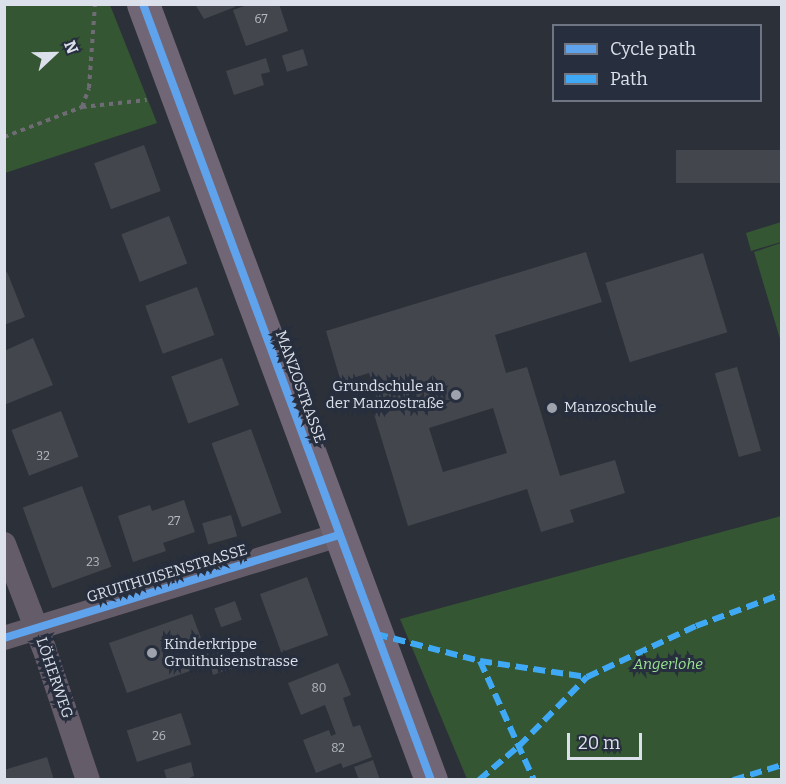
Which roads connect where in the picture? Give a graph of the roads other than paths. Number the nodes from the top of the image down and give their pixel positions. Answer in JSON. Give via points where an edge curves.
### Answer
{"nodes":[{"id":1,"x":143,"y":4,"type":"edge"},
{"id":2,"x":338,"y":535,"type":"junction"},
{"id":3,"x":4,"y":544,"type":"edge"},
{"id":4,"x":36,"y":628,"type":"junction"},
{"id":5,"x":4,"y":638,"type":"edge"},
{"id":6,"x":88,"y":780,"type":"edge"},
{"id":7,"x":430,"y":780,"type":"edge"}],
"edges":[{"from":1,"to":2,"type":"street","name":"MANZOSTRASSE"},
{"from":2,"to":4,"type":"street","name":"GRUITHUISENSTRASSE"},
{"from":2,"to":7,"type":"street","name":"MANZOSTRASSE"},
{"from":3,"to":4,"type":"street","name":"LÖHERWEG"},
{"from":4,"to":5,"type":"street","name":"GRUITHUISENSTRASSE"},
{"from":4,"to":6,"type":"street","name":"LÖHERWEG"}]}
